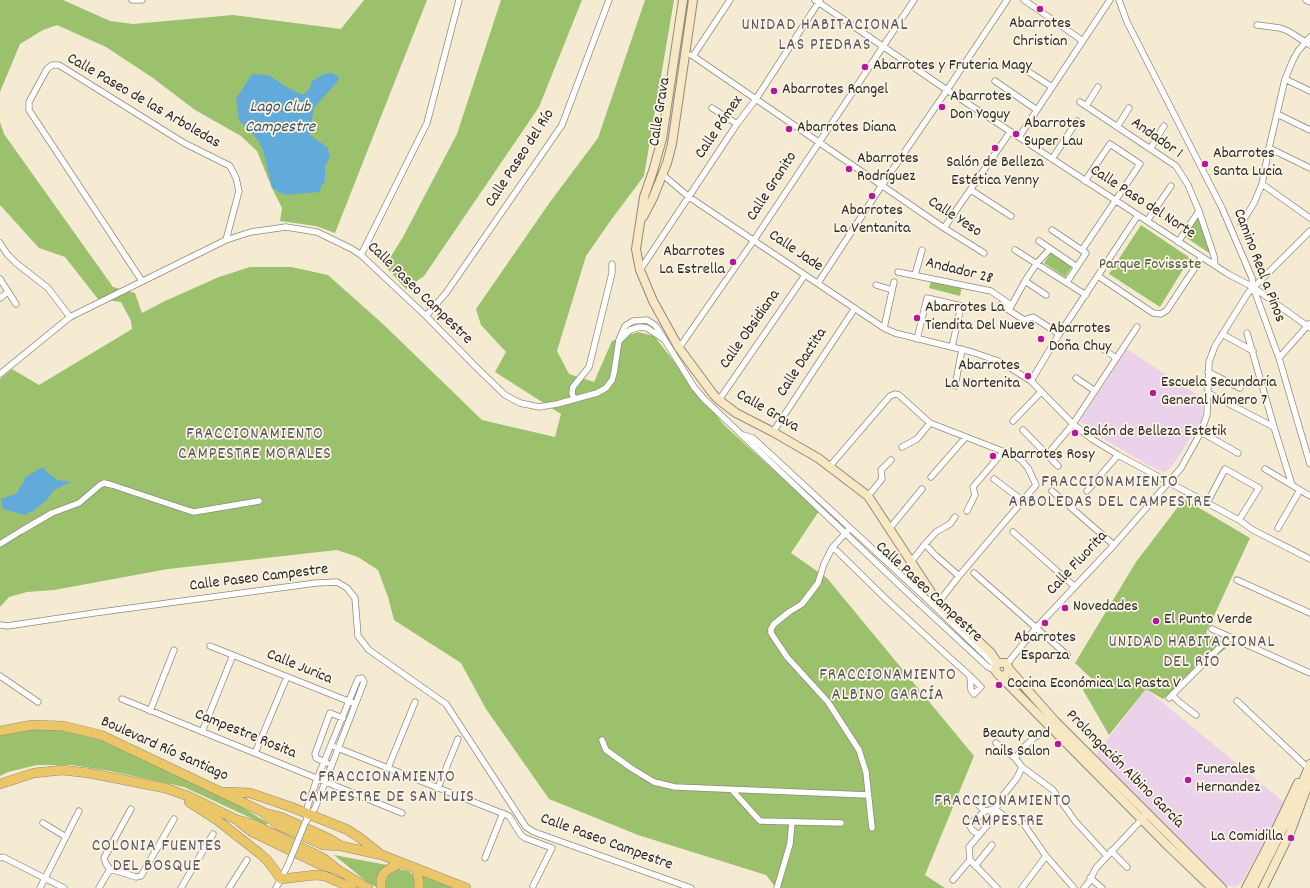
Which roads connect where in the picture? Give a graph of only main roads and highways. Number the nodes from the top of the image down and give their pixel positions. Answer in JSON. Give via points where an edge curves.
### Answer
{"nodes":[{"id":1,"x":683,"y":0,"type":"edge"},
{"id":2,"x":693,"y":0,"type":"edge"},
{"id":3,"x":640,"y":223,"type":"junction"},
{"id":4,"x":1001,"y":667,"type":"joint"},
{"id":5,"x":0,"y":731,"type":"edge"},
{"id":6,"x":1309,"y":771,"type":"edge"},
{"id":7,"x":0,"y":784,"type":"edge"},
{"id":8,"x":164,"y":788,"type":"junction"},
{"id":9,"x":221,"y":792,"type":"junction"},
{"id":10,"x":1145,"y":816,"type":"junction"},
{"id":11,"x":382,"y":855,"type":"junction"},
{"id":12,"x":400,"y":862,"type":"junction"},
{"id":13,"x":416,"y":870,"type":"junction"},
{"id":14,"x":1247,"y":887,"type":"edge"},
{"id":15,"x":352,"y":888,"type":"edge"},
{"id":16,"x":368,"y":888,"type":"edge"},
{"id":17,"x":381,"y":888,"type":"edge"},
{"id":18,"x":419,"y":888,"type":"edge"},
{"id":19,"x":466,"y":888,"type":"edge"},
{"id":20,"x":1212,"y":888,"type":"edge"},
{"id":21,"x":1222,"y":888,"type":"edge"},
{"id":22,"x":1263,"y":888,"type":"edge"}],
"edges":[{"from":1,"to":3,"type":"main road","name":"Calle Grava","via":[[662,139],[644,197]]},
{"from":2,"to":3,"type":"main road","name":"Calle Grava","via":[[689,54],[672,144],[663,175]]},
{"from":3,"to":4,"type":"main road","name":"Calle Grava","via":[[636,249],[640,270],[653,301],[679,348],[713,394],[736,413],[830,466],[868,496],[937,602],[987,643]]},
{"from":4,"to":10,"type":"main road","name":"Prolongación Albino García","via":[[1056,727]]},
{"from":5,"to":9,"type":"main road","name":"Boulevard Río Santiago","via":[[32,725],[63,726],[101,735]]},
{"from":6,"to":14,"type":"main road","via":[[1289,816]]},
{"from":6,"to":14,"type":"main road","via":[[1296,786]]},
{"from":6,"to":22,"type":"main road","via":[[1306,790],[1290,833]]},
{"from":7,"to":8,"type":"main road","name":"Boulevard Río Santiago","via":[[34,773],[62,770]]},
{"from":8,"to":15,"type":"main road","via":[[217,820],[267,860],[282,879],[320,876]]},
{"from":8,"to":16,"type":"main road","name":"Boulevard Río Santiago","via":[[188,796],[235,819],[252,832],[321,865],[338,870]]},
{"from":9,"to":11,"type":"main road","name":"Boulevard Río Santiago","via":[[265,813],[278,825],[323,845],[341,846]]},
{"from":9,"to":11,"type":"main road","via":[[250,793],[307,818],[348,830]]},
{"from":10,"to":20,"type":"main road","name":"Prolongación Albino García"},
{"from":10,"to":21,"type":"main road","name":"Prolongación Albino García"},
{"from":11,"to":12,"type":"main road","name":"Boulevard Río Santiago"},
{"from":12,"to":13,"type":"main road","name":"Boulevard Río Santiago"},
{"from":12,"to":17,"type":"main road","via":[[384,873]]},
{"from":13,"to":18,"type":"main road"},
{"from":13,"to":19,"type":"main road","name":"Boulevard Río Santiago"}]}
